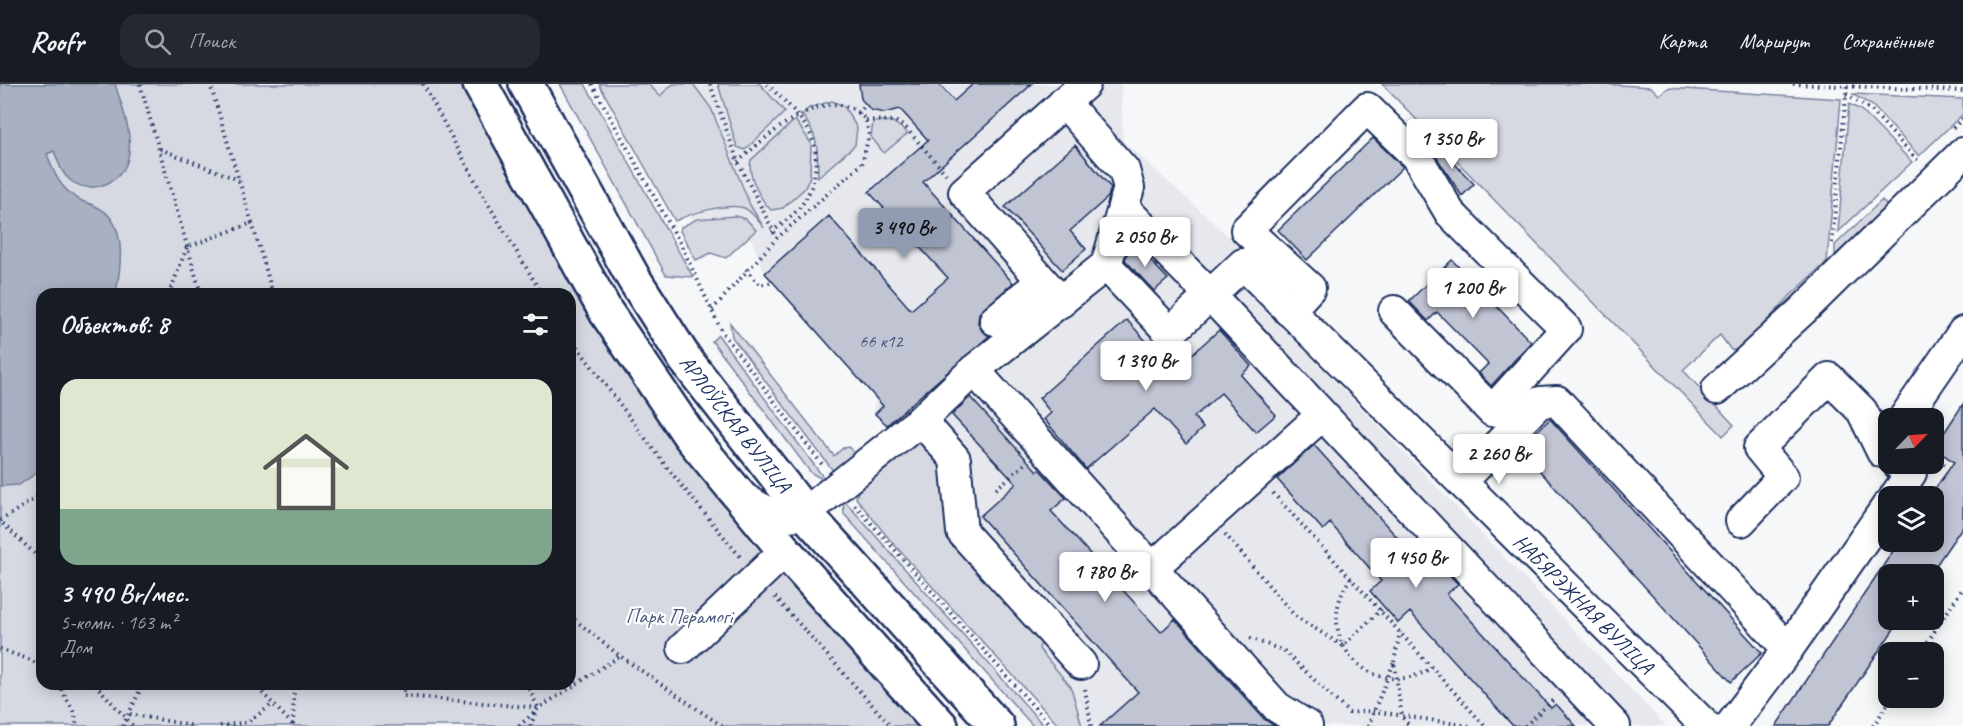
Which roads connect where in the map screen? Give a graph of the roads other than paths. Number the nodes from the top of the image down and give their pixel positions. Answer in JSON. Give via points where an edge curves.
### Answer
{"nodes":[{"id":1,"x":480,"y":84,"type":"edge"},
{"id":2,"x":526,"y":84,"type":"edge"},
{"id":3,"x":1075,"y":93,"type":"edge"},
{"id":4,"x":496,"y":113,"type":"junction"},
{"id":5,"x":541,"y":113,"type":"junction"},
{"id":6,"x":1963,"y":153,"type":"edge"},
{"id":7,"x":1123,"y":207,"type":"junction"},
{"id":8,"x":1106,"y":265,"type":"junction"},
{"id":9,"x":1051,"y":291,"type":"junction"},
{"id":10,"x":1210,"y":295,"type":"junction"},
{"id":11,"x":1289,"y":311,"type":"junction"},
{"id":12,"x":1394,"y":311,"type":"dead end"},
{"id":13,"x":995,"y":321,"type":"dead end"},
{"id":14,"x":1963,"y":332,"type":"edge"},
{"id":15,"x":974,"y":370,"type":"junction"},
{"id":16,"x":1717,"y":389,"type":"dead end"},
{"id":17,"x":1911,"y":408,"type":"edge"},
{"id":18,"x":1321,"y":416,"type":"junction"},
{"id":19,"x":921,"y":420,"type":"junction"},
{"id":20,"x":1878,"y":436,"type":"edge"},
{"id":21,"x":1462,"y":481,"type":"junction"},
{"id":22,"x":736,"y":493,"type":"junction"},
{"id":23,"x":805,"y":513,"type":"junction"},
{"id":24,"x":1878,"y":519,"type":"edge"},
{"id":25,"x":1741,"y":521,"type":"dead end"},
{"id":26,"x":785,"y":551,"type":"junction"},
{"id":27,"x":1152,"y":568,"type":"junction"},
{"id":28,"x":683,"y":648,"type":"dead end"},
{"id":29,"x":1788,"y":649,"type":"junction"},
{"id":30,"x":1081,"y":664,"type":"road end"},
{"id":31,"x":941,"y":726,"type":"edge"},
{"id":32,"x":997,"y":726,"type":"edge"},
{"id":33,"x":1307,"y":726,"type":"edge"},
{"id":34,"x":1615,"y":726,"type":"edge"},
{"id":35,"x":1706,"y":726,"type":"edge"},
{"id":36,"x":1730,"y":726,"type":"edge"}],
"edges":[{"from":1,"to":4,"type":"main road","name":"АРЛОЎСКАЯ ВУЛІЦА"},
{"from":2,"to":5,"type":"main road","name":"АРЛОЎСКАЯ ВУЛІЦА"},
{"from":3,"to":7,"type":"street","via":[[1124,170],[1129,188]]},
{"from":3,"to":9,"type":"street","via":[[964,192]]},
{"from":4,"to":5,"type":"main road","via":[[500,102],[517,97]]},
{"from":4,"to":22,"type":"main road","name":"АРЛОЎСКАЯ ВУЛІЦА","via":[[606,312],[690,436]]},
{"from":5,"to":23,"type":"main road","name":"АРЛОЎСКАЯ ВУЛІЦА","via":[[634,279],[685,359]]},
{"from":6,"to":16,"type":"street"},
{"from":7,"to":8,"type":"street"},
{"from":7,"to":10,"type":"street"},
{"from":8,"to":9,"type":"street"},
{"from":8,"to":10,"type":"street","via":[[1170,333]]},
{"from":9,"to":13,"type":"street"},
{"from":9,"to":15,"type":"street"},
{"from":10,"to":11,"type":"street","name":"НАБЯРЭЖНАЯ ВУЛІЦА","via":[[1243,264]]},
{"from":10,"to":18,"type":"street"},
{"from":11,"to":12,"type":"street","via":[[1310,288],[1246,230],[1367,108],[1417,157],[1450,213],[1566,329],[1492,411]]},
{"from":11,"to":21,"type":"street","name":"НАБЯРЭЖНАЯ ВУЛІЦА"},
{"from":14,"to":17,"type":"street"},
{"from":15,"to":19,"type":"street"},
{"from":15,"to":27,"type":"street"},
{"from":18,"to":27,"type":"street"},
{"from":18,"to":34,"type":"street"},
{"from":19,"to":23,"type":"street"},
{"from":19,"to":30,"type":"street","via":[[955,459],[962,532]]},
{"from":20,"to":25,"type":"street","via":[[1862,411],[1829,378],[1759,448],[1783,477]]},
{"from":21,"to":29,"type":"street","via":[[1540,402],[1557,401]]},
{"from":21,"to":35,"type":"street","name":"НАБЯРЭЖНАЯ ВУЛІЦА"},
{"from":22,"to":23,"type":"street","via":[[776,514],[790,518]]},
{"from":22,"to":26,"type":"main road","name":"АРЛОЎСКАЯ ВУЛІЦА"},
{"from":23,"to":32,"type":"main road","name":"АРЛОЎСКАЯ ВУЛІЦА"},
{"from":24,"to":29,"type":"street"},
{"from":26,"to":28,"type":"street"},
{"from":26,"to":31,"type":"main road","name":"АРЛОЎСКАЯ ВУЛІЦА"},
{"from":27,"to":33,"type":"street","via":[[1277,707]]},
{"from":29,"to":36,"type":"street"}]}
